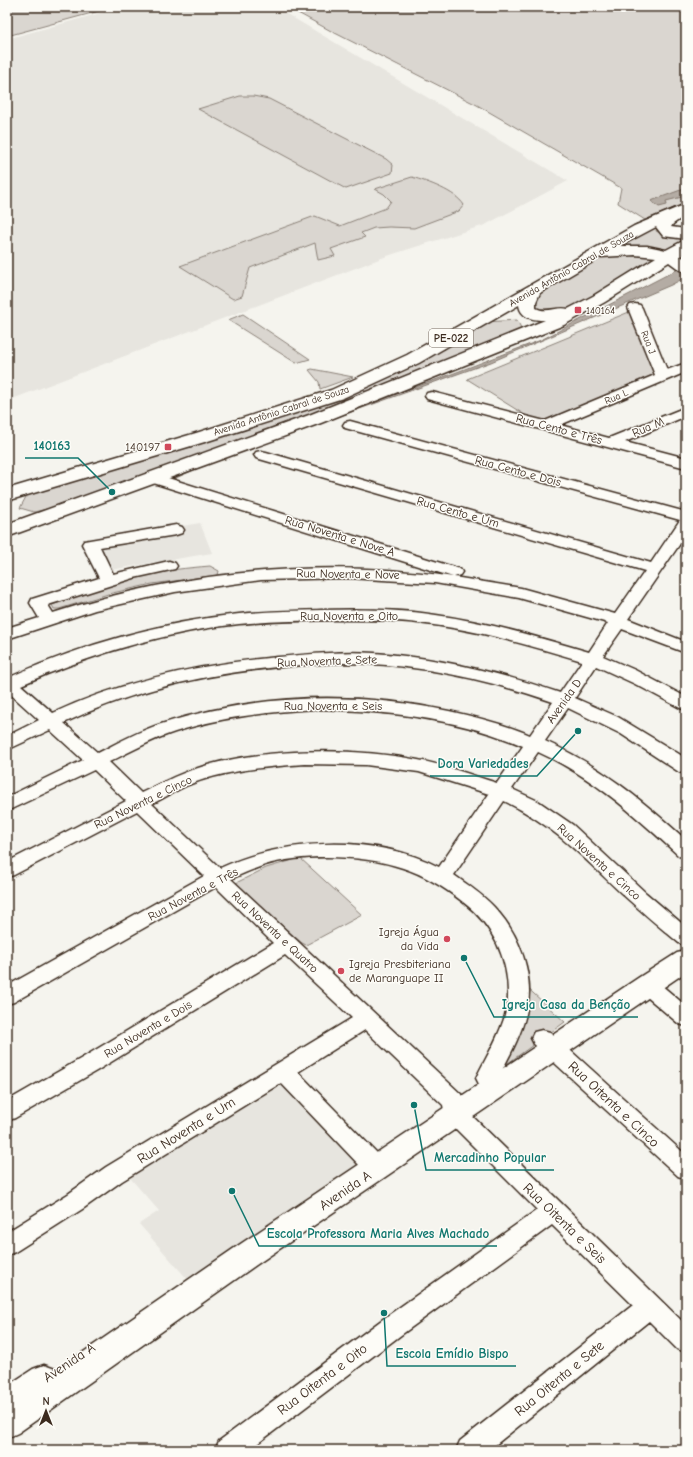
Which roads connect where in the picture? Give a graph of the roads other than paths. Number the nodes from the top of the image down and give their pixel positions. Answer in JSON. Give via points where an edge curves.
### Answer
{"nodes":[{"id":1,"x":686,"y":209,"type":"edge"},
{"id":2,"x":686,"y":234,"type":"edge"},
{"id":3,"x":686,"y":245,"type":"edge"},
{"id":4,"x":595,"y":254,"type":"junction"},
{"id":5,"x":679,"y":266,"type":"edge"},
{"id":6,"x":533,"y":290,"type":"junction"},
{"id":7,"x":583,"y":308,"type":"junction"},
{"id":8,"x":636,"y":308,"type":"dead end"},
{"id":9,"x":477,"y":323,"type":"junction"},
{"id":10,"x":686,"y":367,"type":"edge"},
{"id":11,"x":662,"y":376,"type":"junction"},
{"id":12,"x":412,"y":380,"type":"junction"},
{"id":13,"x":432,"y":396,"type":"dead end"},
{"id":14,"x":686,"y":411,"type":"edge"},
{"id":15,"x":660,"y":422,"type":"junction"},
{"id":16,"x":350,"y":425,"type":"dead end"},
{"id":17,"x":546,"y":426,"type":"junction"},
{"id":18,"x":611,"y":443,"type":"junction"},
{"id":19,"x":177,"y":444,"type":"junction"},
{"id":20,"x":231,"y":449,"type":"junction"},
{"id":21,"x":652,"y":454,"type":"junction"},
{"id":22,"x":261,"y":455,"type":"dead end"},
{"id":23,"x":686,"y":463,"type":"edge"},
{"id":24,"x":152,"y":478,"type":"junction"},
{"id":25,"x":7,"y":495,"type":"edge"},
{"id":26,"x":686,"y":518,"type":"edge"},
{"id":27,"x":686,"y":523,"type":"edge"},
{"id":28,"x":176,"y":530,"type":"dead end"},
{"id":29,"x":7,"y":531,"type":"edge"},
{"id":30,"x":169,"y":566,"type":"dead end"},
{"id":31,"x":655,"y":569,"type":"junction"},
{"id":32,"x":108,"y":580,"type":"junction"},
{"id":33,"x":527,"y":594,"type":"junction"},
{"id":34,"x":48,"y":618,"type":"junction"},
{"id":35,"x":620,"y":620,"type":"junction"},
{"id":36,"x":7,"y":634,"type":"edge"},
{"id":37,"x":686,"y":648,"type":"edge"},
{"id":38,"x":593,"y":659,"type":"junction"},
{"id":39,"x":8,"y":684,"type":"edge"},
{"id":40,"x":565,"y":700,"type":"junction"},
{"id":41,"x":686,"y":704,"type":"edge"},
{"id":42,"x":52,"y":721,"type":"junction"},
{"id":43,"x":7,"y":744,"type":"edge"},
{"id":44,"x":535,"y":744,"type":"junction"},
{"id":45,"x":96,"y":761,"type":"junction"},
{"id":46,"x":686,"y":768,"type":"edge"},
{"id":47,"x":502,"y":792,"type":"junction"},
{"id":48,"x":139,"y":802,"type":"junction"},
{"id":49,"x":7,"y":804,"type":"edge"},
{"id":50,"x":686,"y":852,"type":"edge"},
{"id":51,"x":7,"y":870,"type":"edge"},
{"id":52,"x":442,"y":877,"type":"junction"},
{"id":53,"x":218,"y":878,"type":"junction"},
{"id":54,"x":686,"y":938,"type":"edge"},
{"id":55,"x":287,"y":944,"type":"junction"},
{"id":56,"x":686,"y":944,"type":"edge"},
{"id":57,"x":686,"y":960,"type":"edge"},
{"id":58,"x":647,"y":985,"type":"junction"},
{"id":59,"x":7,"y":996,"type":"edge"},
{"id":60,"x":686,"y":1018,"type":"edge"},
{"id":61,"x":367,"y":1019,"type":"junction"},
{"id":62,"x":549,"y":1043,"type":"junction"},
{"id":63,"x":282,"y":1070,"type":"junction"},
{"id":64,"x":487,"y":1078,"type":"junction"},
{"id":65,"x":455,"y":1108,"type":"junction"},
{"id":66,"x":7,"y":1112,"type":"edge"},
{"id":67,"x":368,"y":1160,"type":"junction"},
{"id":68,"x":686,"y":1169,"type":"edge"},
{"id":69,"x":553,"y":1211,"type":"junction"},
{"id":70,"x":7,"y":1244,"type":"edge"},
{"id":71,"x":650,"y":1306,"type":"junction"},
{"id":72,"x":686,"y":1341,"type":"edge"},
{"id":73,"x":7,"y":1404,"type":"edge"},
{"id":74,"x":7,"y":1423,"type":"edge"},
{"id":75,"x":228,"y":1450,"type":"edge"},
{"id":76,"x":469,"y":1450,"type":"edge"}],
"edges":[{"from":1,"to":2,"type":"main road","via":[[667,221],[663,228],[668,233]]},
{"from":1,"to":4,"type":"main road","name":"Avenida Antônio Cabral de Souza","number":"PE-022","via":[[639,229]]},
{"from":3,"to":5,"type":"main road","name":"Avenida Antônio Cabral de Souza","number":"PE-022"},
{"from":4,"to":5,"type":"main road","via":[[626,250],[652,252]]},
{"from":4,"to":6,"type":"main road","name":"Avenida Antônio Cabral de Souza","number":"PE-022"},
{"from":5,"to":7,"type":"main road","name":"Avenida Antônio Cabral de Souza","number":"PE-022","via":[[631,279]]},
{"from":6,"to":7,"type":"main road","via":[[527,306],[533,314],[551,316]]},
{"from":6,"to":9,"type":"main road","name":"Avenida Antônio Cabral de Souza","number":"PE-022"},
{"from":7,"to":12,"type":"main road","name":"Avenida Antônio Cabral de Souza","number":"PE-022","via":[[558,321]]},
{"from":8,"to":11,"type":"street","name":"Rua J"},
{"from":9,"to":12,"type":"main road","via":[[501,319],[519,322],[523,326],[521,330],[429,367]]},
{"from":9,"to":19,"type":"main road","name":"Avenida Antônio Cabral de Souza","number":"PE-022","via":[[413,359],[337,394]]},
{"from":10,"to":11,"type":"street","name":"Rua L"},
{"from":11,"to":17,"type":"street","name":"Rua L"},
{"from":12,"to":20,"type":"main road","name":"Avenida Antônio Cabral de Souza","number":"PE-022"},
{"from":13,"to":17,"type":"street","name":"Rua Cento e Três"},
{"from":14,"to":15,"type":"street","name":"Rua M"},
{"from":15,"to":18,"type":"street","name":"Rua M"},
{"from":15,"to":21,"type":"street"},
{"from":16,"to":26,"type":"street","name":"Rua Cento e Dois"},
{"from":17,"to":18,"type":"street","name":"Rua Cento e Três"},
{"from":18,"to":21,"type":"street","name":"Rua Cento e Três"},
{"from":19,"to":20,"type":"main road","via":[[103,471],[28,494],[21,499],[20,509],[35,513],[48,510],[187,460]]},
{"from":19,"to":25,"type":"main road","name":"Avenida Antônio Cabral de Souza","number":"PE-022"},
{"from":20,"to":24,"type":"main road","name":"Avenida Antônio Cabral de Souza","number":"PE-022"},
{"from":21,"to":23,"type":"street","name":"Rua Cento e Três"},
{"from":22,"to":31,"type":"street","name":"Rua Cento e Um"},
{"from":24,"to":29,"type":"main road","name":"Avenida Antônio Cabral de Souza","number":"PE-022"},
{"from":24,"to":33,"type":"street","name":"Rua Noventa e Nove A"},
{"from":27,"to":31,"type":"street","name":"Avenida D"},
{"from":28,"to":32,"type":"street","via":[[90,544]]},
{"from":30,"to":32,"type":"street"},
{"from":31,"to":35,"type":"street","name":"Avenida D"},
{"from":32,"to":34,"type":"street","via":[[38,603]]},
{"from":33,"to":34,"type":"street","name":"Rua Noventa e Nove","via":[[421,576],[340,572],[286,574],[167,588],[115,599]]},
{"from":33,"to":35,"type":"street","name":"Rua Noventa e Nove"},
{"from":34,"to":36,"type":"street","name":"Rua Noventa e Nove"},
{"from":35,"to":37,"type":"street","name":"Rua Noventa e Nove"},
{"from":35,"to":38,"type":"street","name":"Avenida D"},
{"from":38,"to":39,"type":"street","name":"Rua Noventa e Oito","via":[[505,634],[453,623],[401,616],[288,616],[237,620],[155,634],[76,657]]},
{"from":38,"to":40,"type":"street","name":"Avenida D"},
{"from":38,"to":41,"type":"street","name":"Rua Noventa e Oito"},
{"from":39,"to":42,"type":"street","name":"Rua Noventa e Quatro"},
{"from":40,"to":42,"type":"street","name":"Rua Noventa e Sete","via":[[507,682],[401,661],[358,658],[310,659],[251,664],[202,672],[121,692]]},
{"from":40,"to":44,"type":"street","name":"Avenida D"},
{"from":40,"to":46,"type":"street","name":"Rua Noventa e Sete","via":[[634,734]]},
{"from":42,"to":43,"type":"street","name":"Rua Noventa e Sete"},
{"from":42,"to":45,"type":"street","name":"Rua Noventa e Quatro"},
{"from":44,"to":45,"type":"street","name":"Rua Noventa e Seis","via":[[460,719],[411,709],[366,704],[319,704],[265,707],[210,716],[138,740]]},
{"from":44,"to":47,"type":"street","name":"Avenida D"},
{"from":44,"to":50,"type":"street","name":"Rua Noventa e Seis","via":[[564,757],[606,784],[644,812]]},
{"from":45,"to":48,"type":"street","name":"Rua Noventa e Quatro"},
{"from":45,"to":49,"type":"street","name":"Rua Noventa e Seis"},
{"from":47,"to":48,"type":"street","name":"Rua Noventa e Cinco","via":[[419,766],[366,759],[305,758],[258,761],[210,771],[181,781]]},
{"from":47,"to":52,"type":"street","name":"Avenida D"},
{"from":47,"to":54,"type":"street","name":"Rua Noventa e Cinco","via":[[531,806],[566,830]]},
{"from":48,"to":51,"type":"street","name":"Rua Noventa e Cinco"},
{"from":48,"to":53,"type":"street","name":"Rua Noventa e Quatro"},
{"from":52,"to":53,"type":"street","name":"Rua Noventa e Três","via":[[404,860],[378,854],[307,851],[260,860]]},
{"from":52,"to":64,"type":"street","name":"Rua Noventa e Três","via":[[483,908],[501,931],[516,969],[519,1000],[516,1015]]},
{"from":53,"to":55,"type":"street","name":"Rua Noventa e Quatro"},
{"from":53,"to":59,"type":"street","name":"Rua Noventa e Três"},
{"from":55,"to":61,"type":"street","name":"Rua Noventa e Quatro"},
{"from":55,"to":66,"type":"street","name":"Rua Noventa e Dois"},
{"from":56,"to":62,"type":"main road","name":"Avenida A"},
{"from":57,"to":58,"type":"main road","name":"Avenida A"},
{"from":58,"to":60,"type":"street"},
{"from":58,"to":62,"type":"main road","name":"Avenida A"},
{"from":61,"to":63,"type":"street","name":"Rua Noventa e Um"},
{"from":61,"to":65,"type":"street","name":"Rua Noventa e Quatro"},
{"from":62,"to":64,"type":"main road","name":"Avenida A"},
{"from":62,"to":65,"type":"main road","name":"Avenida A"},
{"from":62,"to":68,"type":"street","name":"Rua Oitenta e Cinco"},
{"from":63,"to":67,"type":"street"},
{"from":63,"to":70,"type":"street","name":"Rua Noventa e Um"},
{"from":64,"to":65,"type":"main road","name":"Avenida A"},
{"from":65,"to":67,"type":"main road","name":"Avenida A"},
{"from":65,"to":69,"type":"street","name":"Rua Oitenta e Seis"},
{"from":65,"to":74,"type":"main road","name":"Avenida A"},
{"from":67,"to":73,"type":"main road","name":"Avenida A"},
{"from":69,"to":71,"type":"street","name":"Rua Oitenta e Seis"},
{"from":69,"to":75,"type":"street","name":"Rua Oitenta e Oito"},
{"from":71,"to":72,"type":"street","name":"Rua Oitenta e Seis"},
{"from":71,"to":76,"type":"street","name":"Rua Oitenta e Sete"}]}
